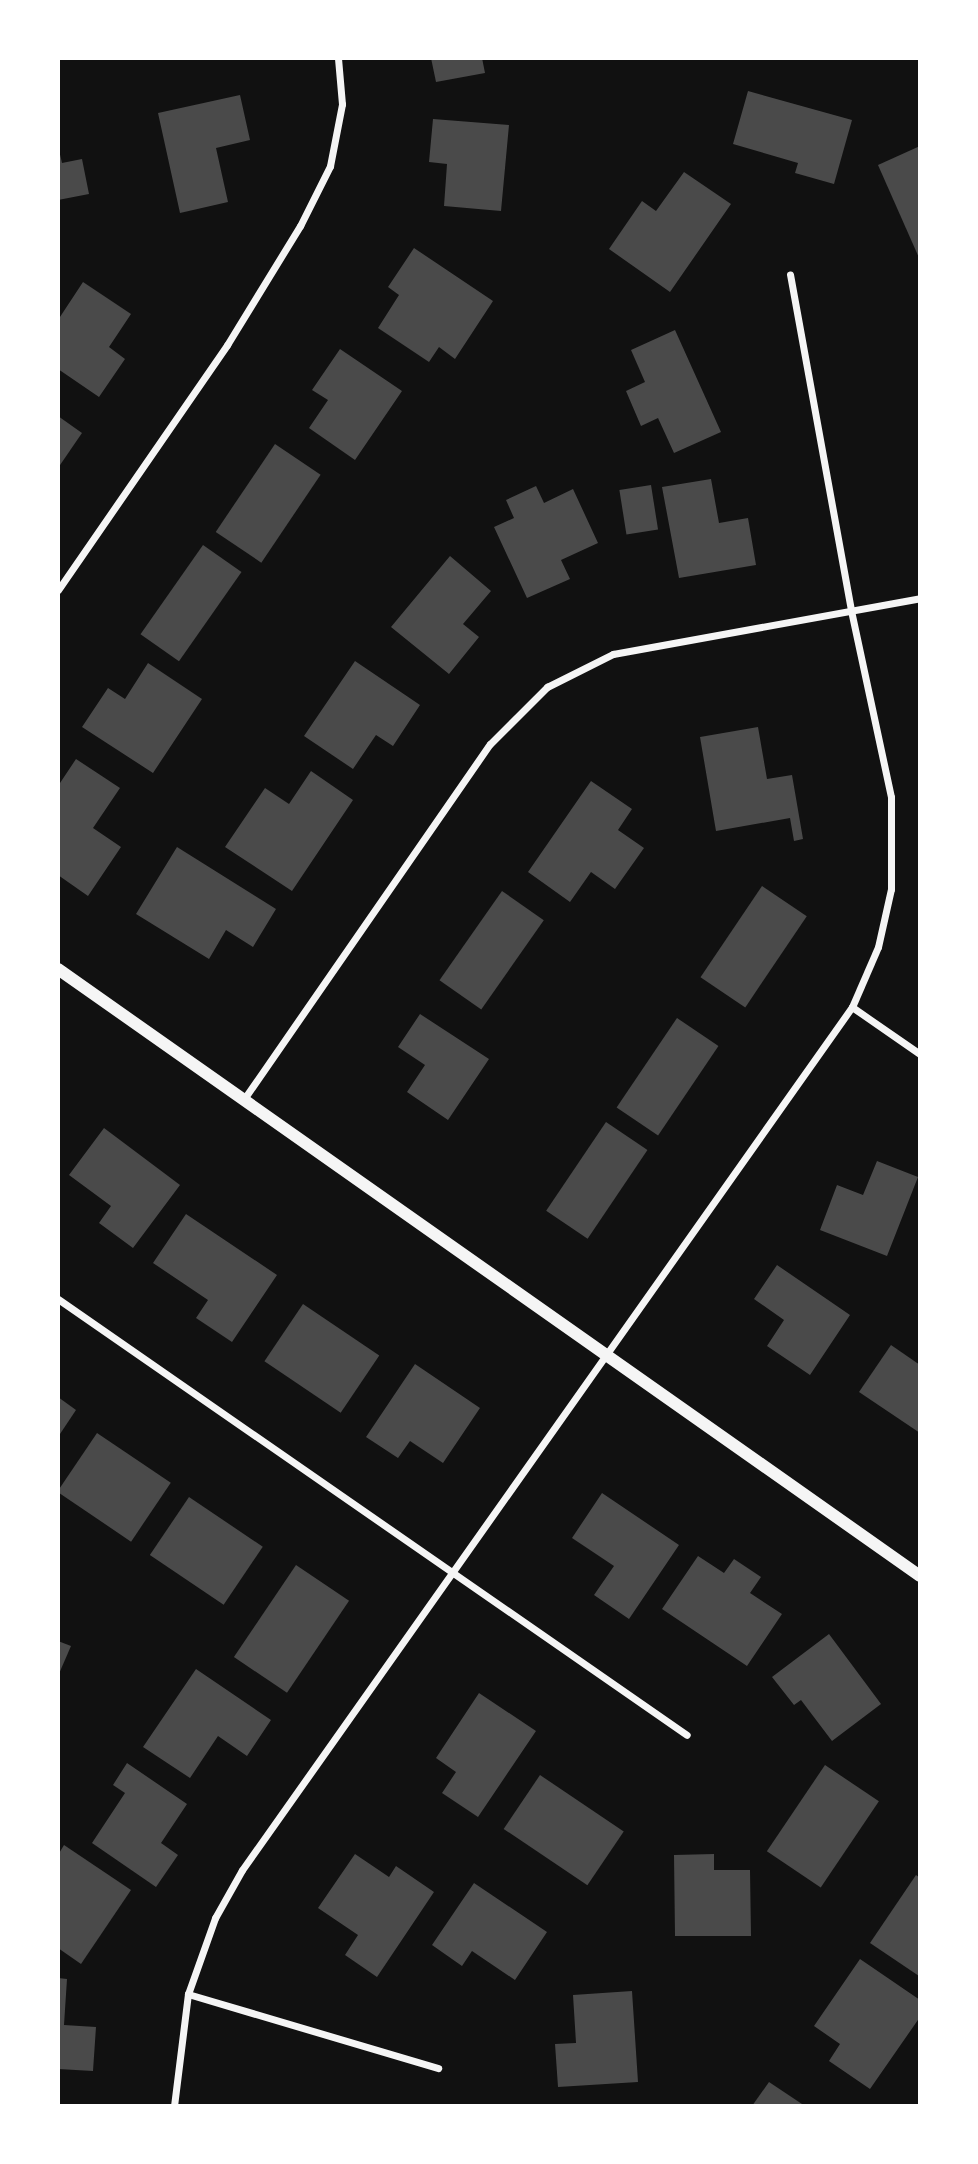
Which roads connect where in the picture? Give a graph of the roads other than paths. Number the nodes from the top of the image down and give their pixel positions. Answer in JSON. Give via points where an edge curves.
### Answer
{"nodes":[{"id":1,"x":338,"y":58,"type":"edge"},
{"id":2,"x":790,"y":275,"type":"dead end"},
{"id":3,"x":58,"y":590,"type":"edge"},
{"id":4,"x":920,"y":598,"type":"edge"},
{"id":5,"x":851,"y":610,"type":"junction"},
{"id":6,"x":58,"y":969,"type":"edge"},
{"id":7,"x":852,"y":1007,"type":"junction"},
{"id":8,"x":920,"y":1054,"type":"edge"},
{"id":9,"x":244,"y":1098,"type":"junction"},
{"id":10,"x":58,"y":1299,"type":"edge"},
{"id":11,"x":605,"y":1357,"type":"junction"},
{"id":12,"x":454,"y":1574,"type":"junction"},
{"id":13,"x":920,"y":1576,"type":"edge"},
{"id":14,"x":687,"y":1735,"type":"dead end"},
{"id":15,"x":188,"y":1994,"type":"junction"},
{"id":16,"x":438,"y":2068,"type":"dead end"},
{"id":17,"x":174,"y":2106,"type":"edge"}],
"edges":[{"from":1,"to":3,"type":"street","via":[[342,104],[330,166],[300,226],[227,345]]},
{"from":2,"to":5,"type":"street"},
{"from":4,"to":5,"type":"street"},
{"from":5,"to":7,"type":"street","via":[[891,797],[891,876],[878,947]]},
{"from":5,"to":9,"type":"street","via":[[612,654],[547,687],[490,744]]},
{"from":6,"to":9,"type":"street"},
{"from":7,"to":8,"type":"street"},
{"from":7,"to":11,"type":"street"},
{"from":9,"to":11,"type":"street"},
{"from":10,"to":12,"type":"street"},
{"from":11,"to":12,"type":"street"},
{"from":11,"to":13,"type":"street"},
{"from":12,"to":14,"type":"street"},
{"from":12,"to":15,"type":"street","via":[[242,1870],[215,1919]]},
{"from":15,"to":16,"type":"street"},
{"from":15,"to":17,"type":"street"}]}
